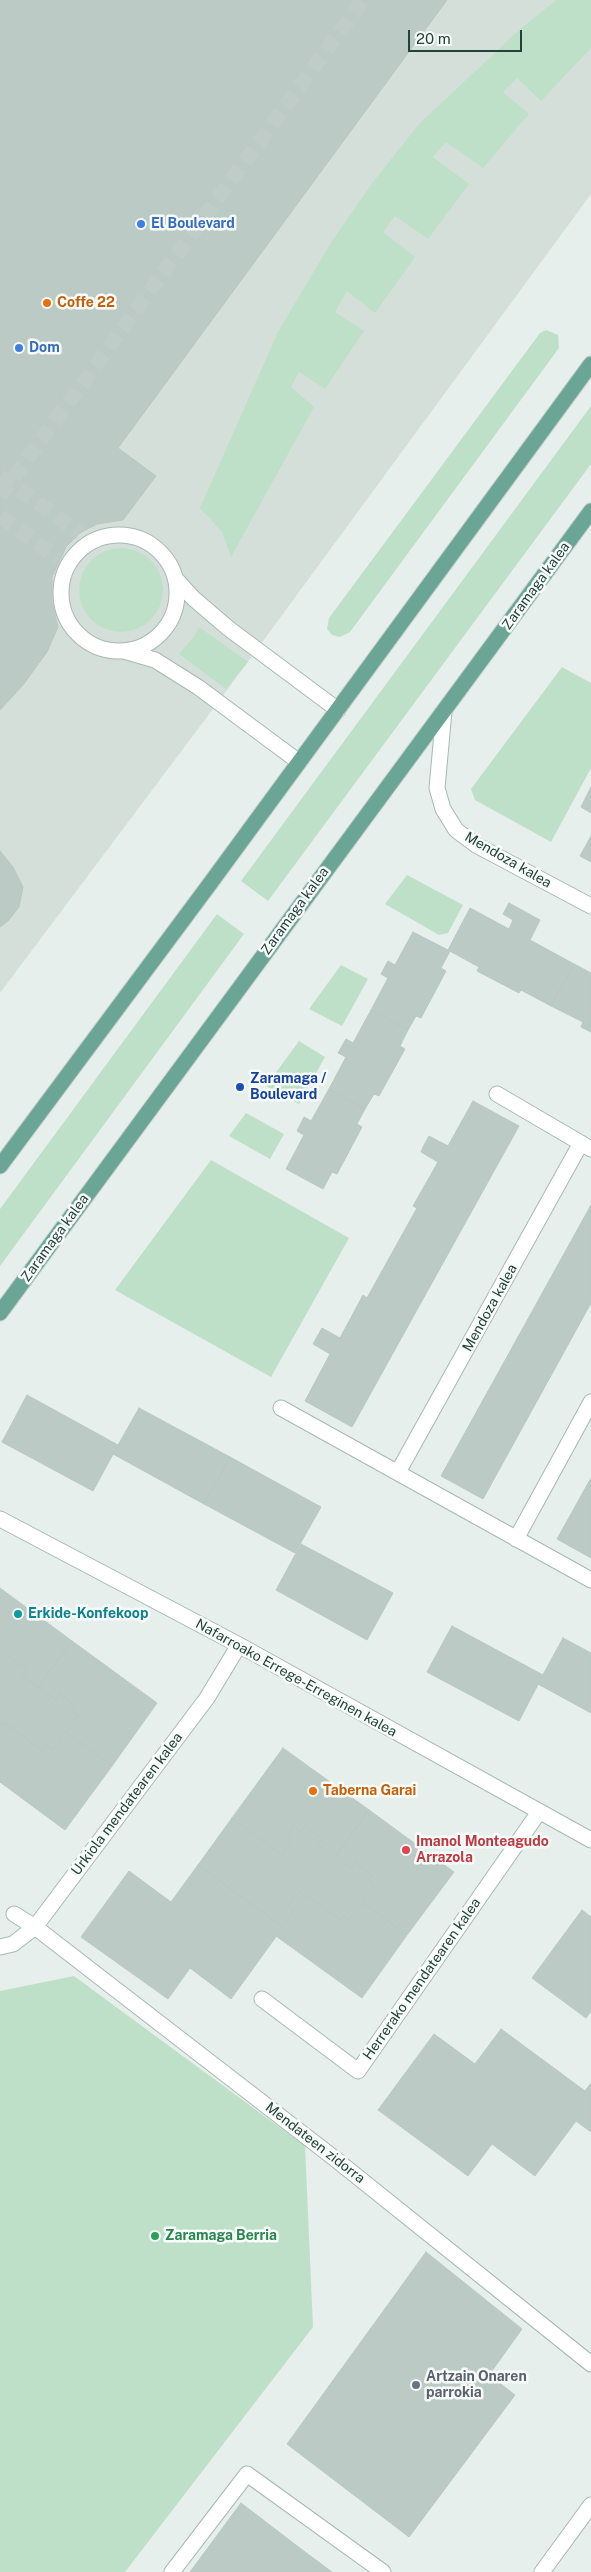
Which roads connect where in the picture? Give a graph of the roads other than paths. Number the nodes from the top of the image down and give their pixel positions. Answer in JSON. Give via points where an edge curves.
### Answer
{"nodes":[{"id":1,"x":591,"y":364,"type":"edge"},
{"id":2,"x":591,"y":511,"type":"edge"},
{"id":3,"x":80,"y":533,"type":"tunnel mouth"},
{"id":4,"x":101,"y":538,"type":"junction"},
{"id":5,"x":175,"y":578,"type":"junction"},
{"id":6,"x":123,"y":651,"type":"junction"},
{"id":7,"x":338,"y":710,"type":"junction"},
{"id":8,"x":444,"y":711,"type":"junction"},
{"id":9,"x":299,"y":762,"type":"junction"},
{"id":10,"x":591,"y":906,"type":"edge"},
{"id":11,"x":496,"y":1094,"type":"dead end"},
{"id":12,"x":586,"y":1146,"type":"edge"},
{"id":13,"x":0,"y":1166,"type":"edge"},
{"id":14,"x":0,"y":1313,"type":"edge"},
{"id":15,"x":591,"y":1402,"type":"edge"},
{"id":16,"x":281,"y":1408,"type":"dead end"},
{"id":17,"x":398,"y":1472,"type":"junction"},
{"id":18,"x":0,"y":1519,"type":"edge"},
{"id":19,"x":516,"y":1539,"type":"junction"},
{"id":20,"x":591,"y":1580,"type":"edge"},
{"id":21,"x":239,"y":1645,"type":"junction"},
{"id":22,"x":539,"y":1812,"type":"junction"},
{"id":23,"x":591,"y":1840,"type":"edge"},
{"id":24,"x":14,"y":1914,"type":"dead end"},
{"id":25,"x":35,"y":1927,"type":"junction"},
{"id":26,"x":0,"y":1947,"type":"edge"},
{"id":27,"x":262,"y":1999,"type":"dead end"},
{"id":28,"x":591,"y":2364,"type":"edge"},
{"id":29,"x":591,"y":2505,"type":"edge"},
{"id":30,"x":172,"y":2572,"type":"edge"},
{"id":31,"x":383,"y":2572,"type":"edge"},
{"id":32,"x":542,"y":2572,"type":"edge"}],
"edges":[{"from":1,"to":7,"type":"main road"},
{"from":2,"to":8,"type":"main road","name":"Zaramaga kalea"},
{"from":3,"to":4,"type":"street","via":[[90,538]]},
{"from":4,"to":5,"type":"street","via":[[115,535],[142,540],[163,556]]},
{"from":4,"to":6,"type":"street","via":[[61,566],[64,612],[73,629],[87,642],[104,649]]},
{"from":5,"to":6,"type":"street","via":[[175,607],[161,632],[137,648]]},
{"from":5,"to":7,"type":"street","via":[[228,628]]},
{"from":6,"to":9,"type":"street","via":[[155,660],[198,686]]},
{"from":7,"to":9,"type":"main road"},
{"from":8,"to":10,"type":"street","name":"Mendoza kalea","via":[[437,788],[442,809],[456,830],[476,845]]},
{"from":8,"to":14,"type":"main road","name":"Zaramaga kalea"},
{"from":9,"to":13,"type":"main road"},
{"from":11,"to":12,"type":"street","name":"Mendoza kalea"},
{"from":12,"to":17,"type":"street","name":"Mendoza kalea"},
{"from":15,"to":19,"type":"street"},
{"from":16,"to":17,"type":"street"},
{"from":17,"to":19,"type":"street"},
{"from":18,"to":21,"type":"street","name":"Nafarroako Errege-Erreginen kalea"},
{"from":19,"to":20,"type":"street"},
{"from":21,"to":22,"type":"street","name":"Nafarroako Errege-Erreginen kalea"},
{"from":21,"to":25,"type":"street","name":"Urkiola mendatearen kalea","via":[[207,1698]]},
{"from":22,"to":23,"type":"street","name":"Nafarroako Errege-Erreginen kalea"},
{"from":22,"to":27,"type":"street","name":"Herrerako mendatearen kalea","via":[[358,2071]]},
{"from":24,"to":25,"type":"street","name":"Mendateen zidorra"},
{"from":25,"to":26,"type":"street","name":"Urkiola mendatearen kalea","via":[[13,1944]]},
{"from":25,"to":28,"type":"street","name":"Mendateen zidorra","via":[[334,2158]]},
{"from":29,"to":32,"type":"street"},
{"from":30,"to":31,"type":"street","via":[[247,2474]]}]}
